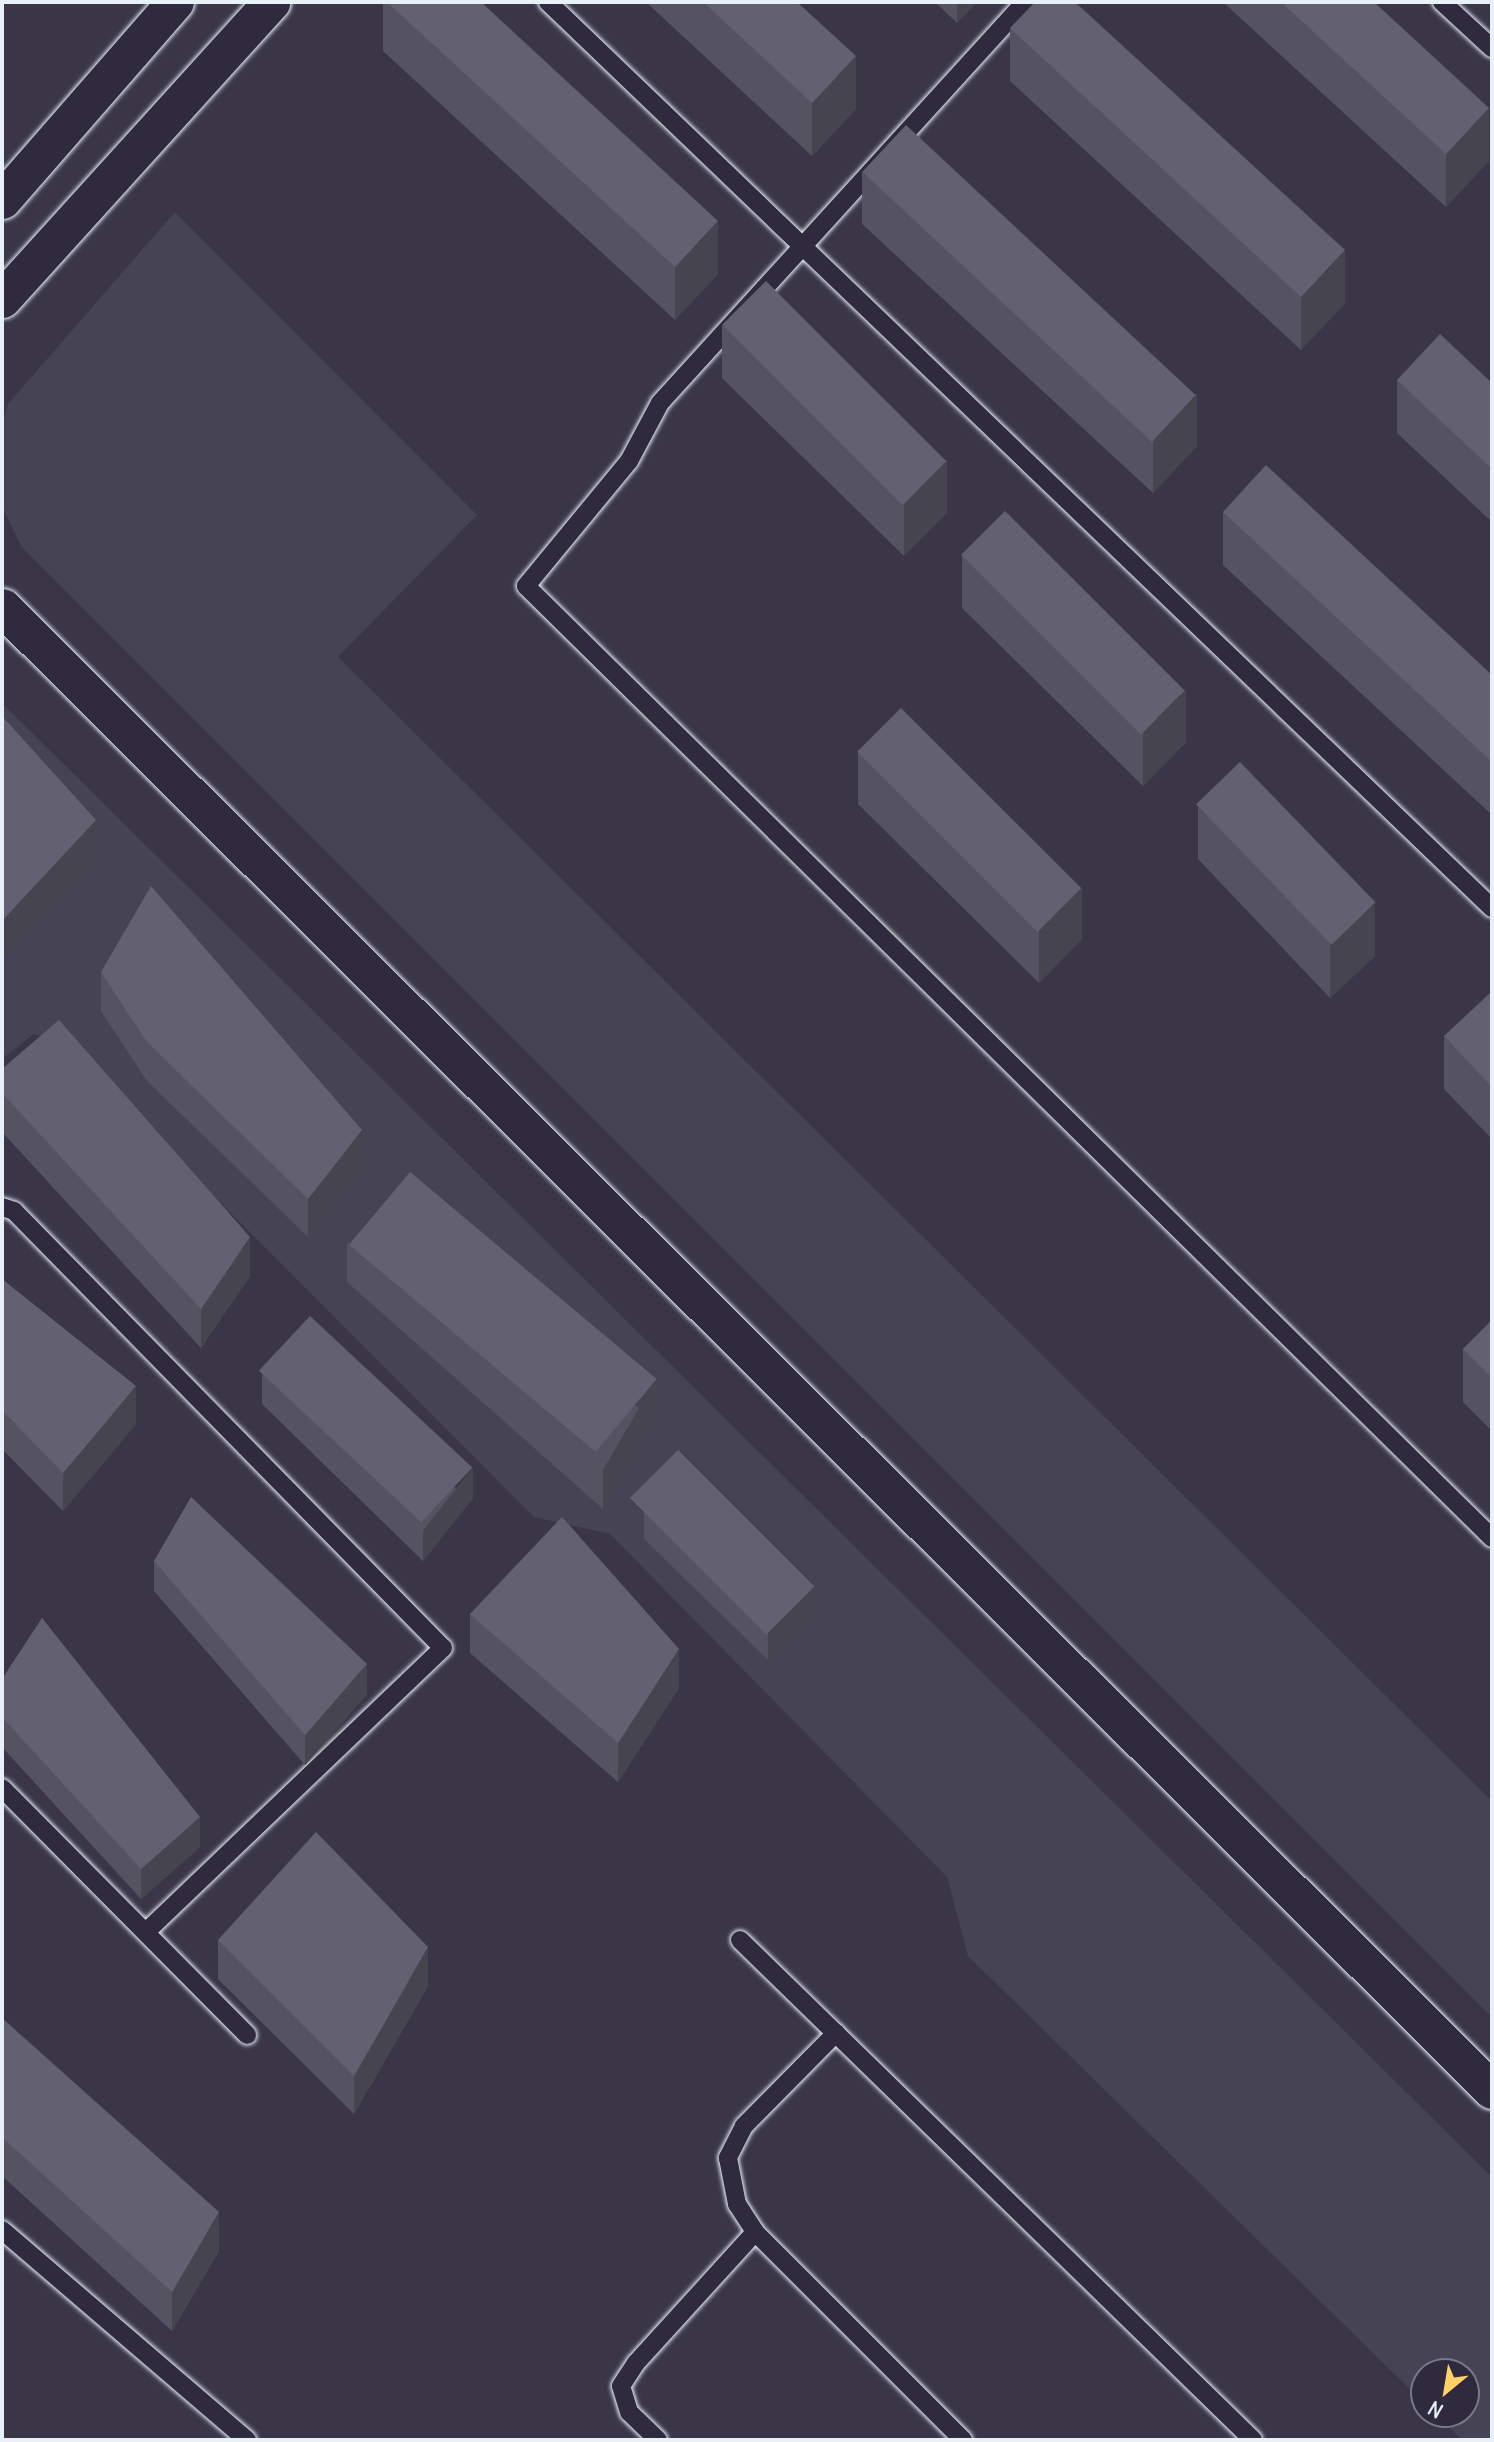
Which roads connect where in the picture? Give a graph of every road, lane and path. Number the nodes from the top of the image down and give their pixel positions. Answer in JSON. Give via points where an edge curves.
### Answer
{"nodes":[{"id":1,"x":175,"y":2,"type":"edge"},
{"id":2,"x":271,"y":2,"type":"edge"},
{"id":3,"x":548,"y":2,"type":"edge"},
{"id":4,"x":1025,"y":2,"type":"edge"},
{"id":5,"x":1442,"y":2,"type":"edge"},
{"id":6,"x":1492,"y":48,"type":"edge"},
{"id":7,"x":2,"y":200,"type":"edge"},
{"id":8,"x":802,"y":246,"type":"junction"},
{"id":9,"x":2,"y":299,"type":"edge"},
{"id":10,"x":2,"y":607,"type":"edge"},
{"id":11,"x":1492,"y":908,"type":"edge"},
{"id":12,"x":2,"y":1208,"type":"edge"},
{"id":13,"x":1492,"y":1538,"type":"edge"},
{"id":14,"x":2,"y":1788,"type":"edge"},
{"id":15,"x":146,"y":1932,"type":"junction"},
{"id":16,"x":740,"y":1940,"type":"dead end"},
{"id":17,"x":836,"y":2033,"type":"junction"},
{"id":18,"x":247,"y":2035,"type":"dead end"},
{"id":19,"x":1492,"y":2090,"type":"edge"},
{"id":20,"x":2,"y":2230,"type":"edge"},
{"id":21,"x":755,"y":2232,"type":"junction"},
{"id":22,"x":247,"y":2440,"type":"edge"},
{"id":23,"x":658,"y":2440,"type":"edge"},
{"id":24,"x":963,"y":2440,"type":"edge"},
{"id":25,"x":1253,"y":2440,"type":"edge"}],
"edges":[{"from":1,"to":7,"type":"street"},
{"from":2,"to":9,"type":"street"},
{"from":3,"to":8,"type":"lane"},
{"from":4,"to":8,"type":"lane"},
{"from":5,"to":6,"type":"lane"},
{"from":8,"to":11,"type":"lane"},
{"from":8,"to":13,"type":"lane","via":[[660,403],[629,461],[526,586]]},
{"from":10,"to":19,"type":"street"},
{"from":12,"to":15,"type":"lane","via":[[14,1211],[443,1648]]},
{"from":14,"to":15,"type":"lane"},
{"from":15,"to":18,"type":"lane"},
{"from":16,"to":17,"type":"lane"},
{"from":17,"to":21,"type":"lane","via":[[744,2126],[728,2158],[737,2204]]},
{"from":17,"to":25,"type":"lane"},
{"from":20,"to":22,"type":"lane"},
{"from":21,"to":23,"type":"lane","via":[[636,2363],[621,2386],[629,2412]]},
{"from":21,"to":24,"type":"lane"}]}
